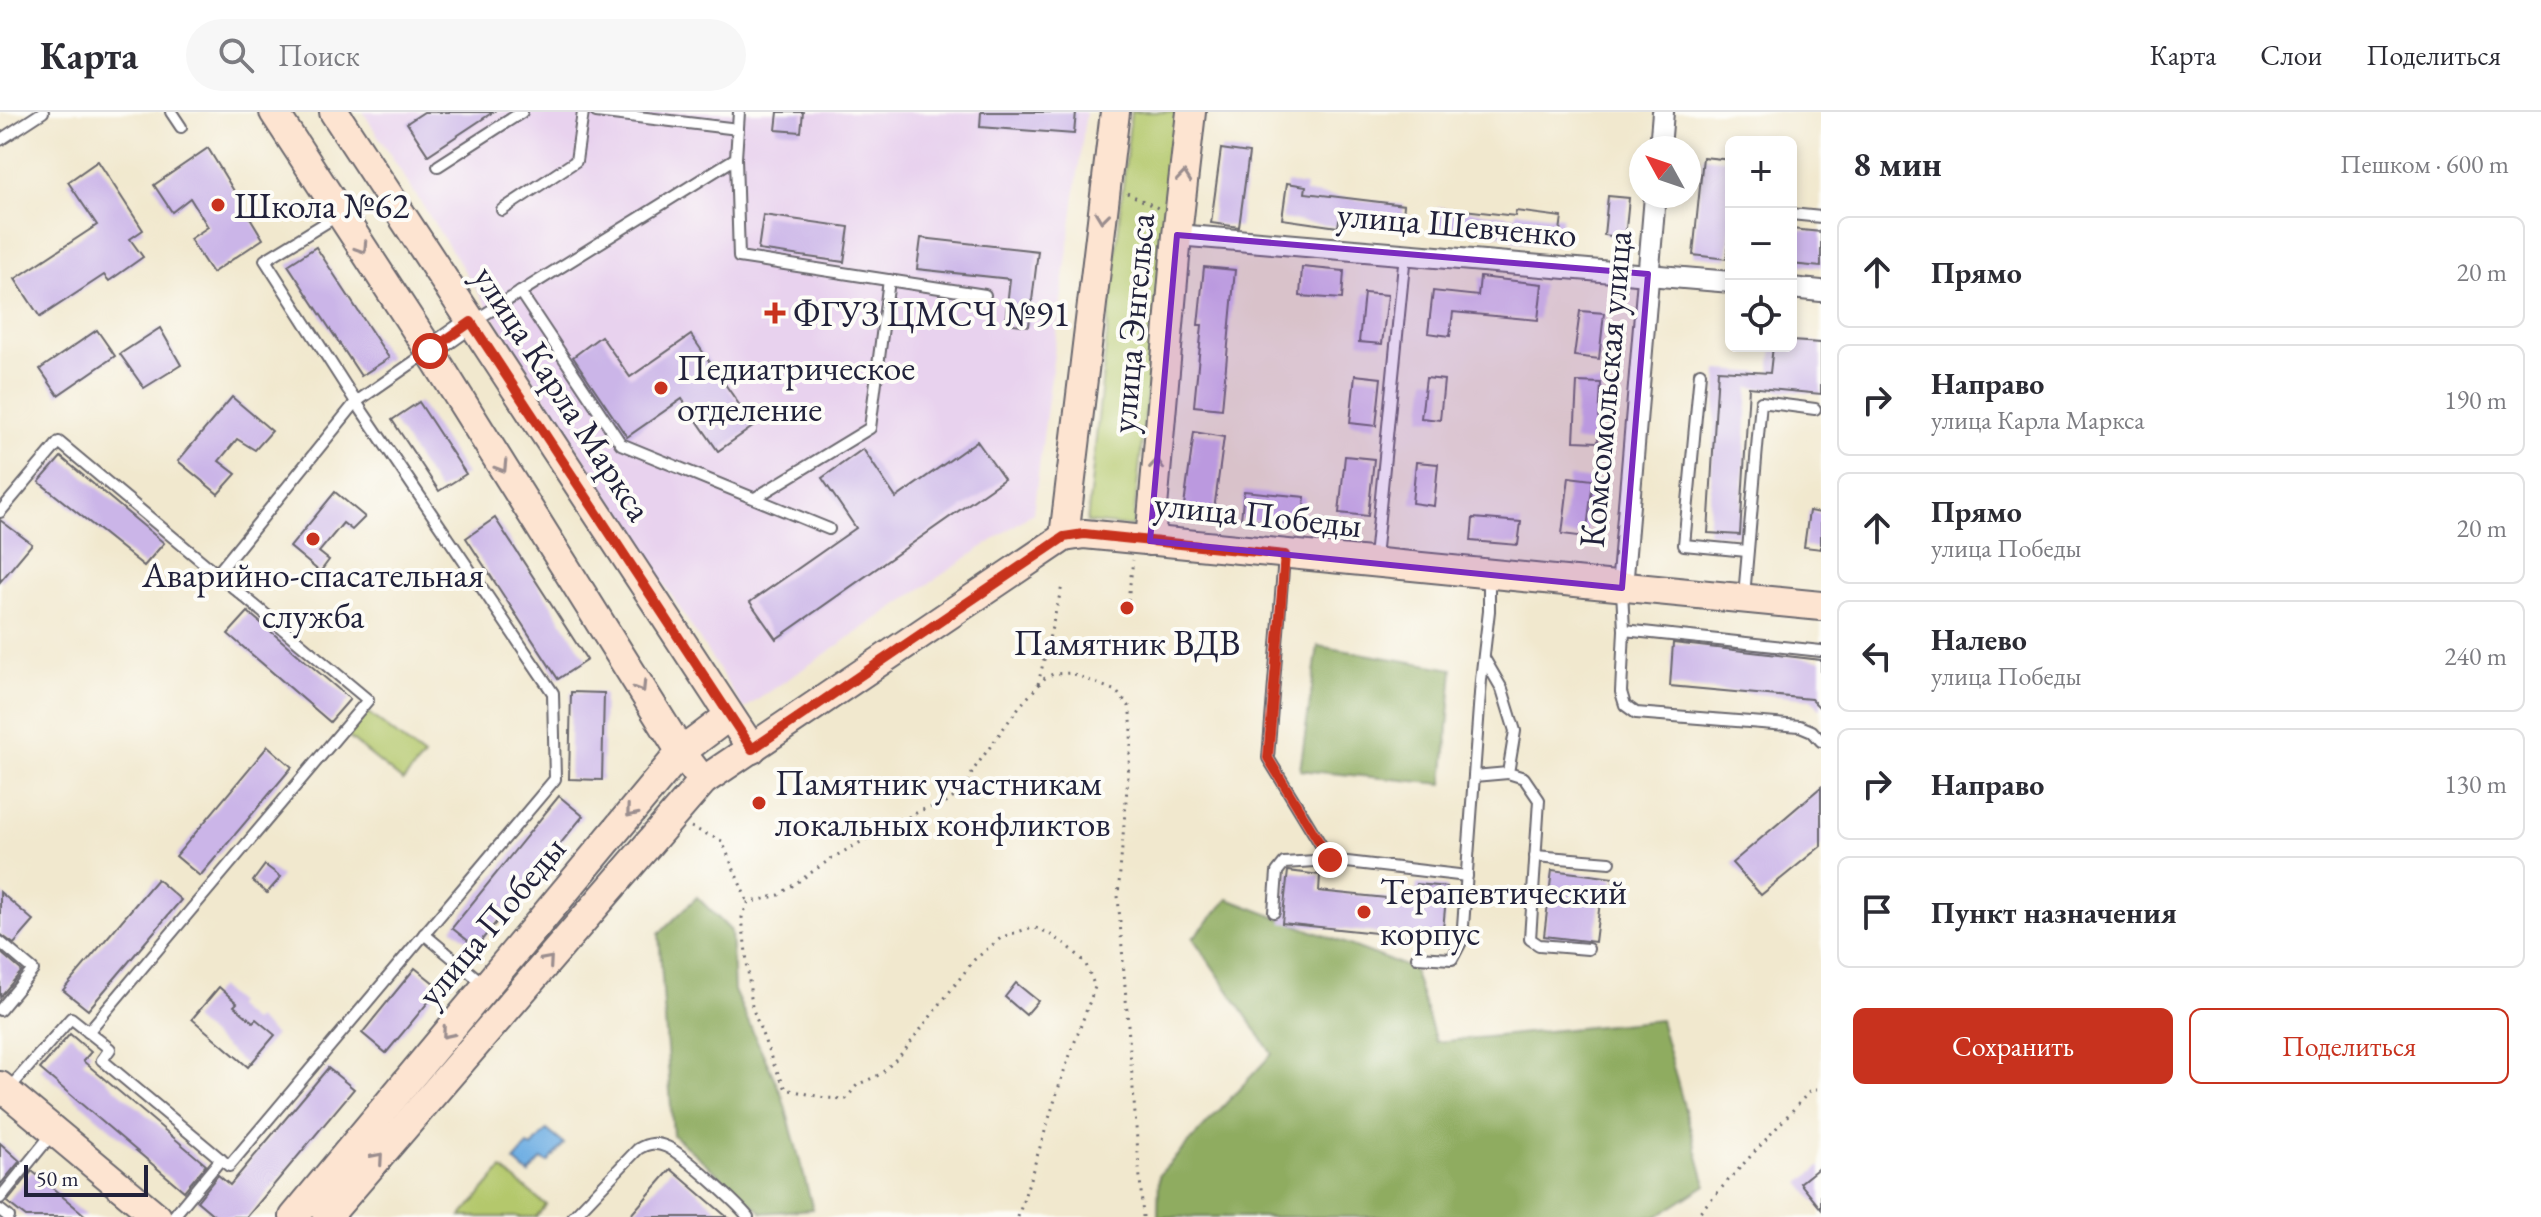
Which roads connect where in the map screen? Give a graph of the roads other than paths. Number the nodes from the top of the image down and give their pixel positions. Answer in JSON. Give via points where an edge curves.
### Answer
{"nodes":[{"id":1,"x":43,"y":112,"type":"edge"},
{"id":2,"x":171,"y":112,"type":"edge"},
{"id":3,"x":274,"y":112,"type":"edge"},
{"id":4,"x":334,"y":112,"type":"edge"},
{"id":5,"x":522,"y":112,"type":"edge"},
{"id":6,"x":583,"y":112,"type":"edge"},
{"id":7,"x":596,"y":112,"type":"edge"},
{"id":8,"x":739,"y":112,"type":"edge"},
{"id":9,"x":1115,"y":112,"type":"edge"},
{"id":10,"x":1191,"y":112,"type":"edge"},
{"id":11,"x":1663,"y":112,"type":"edge"},
{"id":12,"x":181,"y":127,"type":"dead end"},
{"id":13,"x":738,"y":129,"type":"junction"},
{"id":14,"x":1661,"y":136,"type":"edge"},
{"id":15,"x":0,"y":140,"type":"edge"},
{"id":16,"x":736,"y":158,"type":"junction"},
{"id":17,"x":438,"y":166,"type":"dead end"},
{"id":18,"x":1654,"y":208,"type":"edge"},
{"id":19,"x":502,"y":210,"type":"dead end"},
{"id":20,"x":340,"y":214,"type":"junction"},
{"id":21,"x":1797,"y":215,"type":"edge"},
{"id":22,"x":1821,"y":217,"type":"edge"},
{"id":23,"x":1178,"y":227,"type":"junction"},
{"id":24,"x":1405,"y":254,"type":"junction"},
{"id":25,"x":1648,"y":274,"type":"junction"},
{"id":26,"x":889,"y":280,"type":"junction"},
{"id":27,"x":1725,"y":281,"type":"edge"},
{"id":28,"x":1797,"y":289,"type":"edge"},
{"id":29,"x":1821,"y":291,"type":"edge"},
{"id":30,"x":520,"y":292,"type":"junction"},
{"id":31,"x":985,"y":295,"type":"dead end"},
{"id":32,"x":471,"y":322,"type":"junction"},
{"id":33,"x":430,"y":351,"type":"junction"},
{"id":34,"x":1700,"y":373,"type":"dead end"},
{"id":35,"x":356,"y":402,"type":"junction"},
{"id":36,"x":1815,"y":409,"type":"dead end"},
{"id":37,"x":755,"y":498,"type":"junction"},
{"id":38,"x":0,"y":512,"type":"edge"},
{"id":39,"x":829,"y":529,"type":"dead end"},
{"id":40,"x":1064,"y":537,"type":"junction"},
{"id":41,"x":1142,"y":549,"type":"junction"},
{"id":42,"x":1747,"y":551,"type":"junction"},
{"id":43,"x":1285,"y":555,"type":"junction"},
{"id":44,"x":1375,"y":563,"type":"junction"},
{"id":45,"x":217,"y":574,"type":"junction"},
{"id":46,"x":1489,"y":575,"type":"junction"},
{"id":47,"x":1622,"y":588,"type":"junction"},
{"id":48,"x":1744,"y":598,"type":"junction"},
{"id":49,"x":1821,"y":606,"type":"edge"},
{"id":50,"x":1624,"y":630,"type":"junction"},
{"id":51,"x":1821,"y":651,"type":"edge"},
{"id":52,"x":1484,"y":658,"type":"junction"},
{"id":53,"x":729,"y":716,"type":"junction"},
{"id":54,"x":1821,"y":741,"type":"edge"},
{"id":55,"x":752,"y":749,"type":"junction"},
{"id":56,"x":681,"y":752,"type":"junction"},
{"id":57,"x":1508,"y":773,"type":"junction"},
{"id":58,"x":1474,"y":776,"type":"junction"},
{"id":59,"x":703,"y":781,"type":"junction"},
{"id":60,"x":1535,"y":856,"type":"junction"},
{"id":61,"x":1330,"y":860,"type":"junction"},
{"id":62,"x":1610,"y":862,"type":"dead end"},
{"id":63,"x":1467,"y":876,"type":"junction"},
{"id":64,"x":1274,"y":912,"type":"dead end"},
{"id":65,"x":424,"y":934,"type":"junction"},
{"id":66,"x":0,"y":942,"type":"edge"},
{"id":67,"x":1588,"y":949,"type":"dead end"},
{"id":68,"x":1417,"y":957,"type":"dead end"},
{"id":69,"x":486,"y":986,"type":"junction"},
{"id":70,"x":0,"y":1010,"type":"edge"},
{"id":71,"x":88,"y":1032,"type":"junction"},
{"id":72,"x":3,"y":1089,"type":"edge"},
{"id":73,"x":54,"y":1131,"type":"junction"},
{"id":74,"x":221,"y":1159,"type":"junction"},
{"id":75,"x":0,"y":1198,"type":"edge"},
{"id":76,"x":0,"y":1210,"type":"edge"},
{"id":77,"x":331,"y":1216,"type":"edge"},
{"id":78,"x":9,"y":1217,"type":"edge"},
{"id":79,"x":157,"y":1217,"type":"edge"},
{"id":80,"x":173,"y":1217,"type":"edge"},
{"id":81,"x":294,"y":1217,"type":"edge"},
{"id":82,"x":573,"y":1217,"type":"edge"},
{"id":83,"x":748,"y":1217,"type":"edge"}],
"edges":[{"from":1,"to":15,"type":"lane"},
{"from":2,"to":12,"type":"lane"},
{"from":3,"to":20,"type":"main road"},
{"from":4,"to":32,"type":"main road","name":"улица Карла Маркса"},
{"from":5,"to":17,"type":"lane"},
{"from":6,"to":19,"type":"lane","via":[[576,161]]},
{"from":7,"to":13,"type":"lane"},
{"from":8,"to":13,"type":"lane"},
{"from":9,"to":40,"type":"main road","name":"улица Энгельса","one_way":true},
{"from":23,"to":10,"type":"main road","name":"улица Энгельса","one_way":true},
{"from":11,"to":14,"type":"street"},
{"from":13,"to":16,"type":"lane"},
{"from":16,"to":26,"type":"lane","via":[[739,257]]},
{"from":16,"to":30,"type":"lane"},
{"from":18,"to":25,"type":"street","name":"Комсомольская улица"},
{"from":20,"to":33,"type":"main road","one_way":true},
{"from":20,"to":35,"type":"lane","via":[[265,260]]},
{"from":21,"to":22,"type":"lane"},
{"from":23,"to":24,"type":"street","name":"улица Шевченко"},
{"from":41,"to":23,"type":"main road","name":"улица Энгельса","one_way":true},
{"from":24,"to":25,"type":"street","name":"улица Шевченко"},
{"from":24,"to":44,"type":"lane"},
{"from":25,"to":27,"type":"street","name":"улица Шевченко"},
{"from":25,"to":47,"type":"street","name":"Комсомольская улица"},
{"from":26,"to":31,"type":"lane"},
{"from":26,"to":37,"type":"lane","via":[[870,428]]},
{"from":28,"to":29,"type":"street"},
{"from":30,"to":32,"type":"lane"},
{"from":30,"to":37,"type":"lane","via":[[621,444]]},
{"from":32,"to":33,"type":"street"},
{"from":32,"to":53,"type":"main road","name":"улица Карла Маркса"},
{"from":33,"to":35,"type":"lane"},
{"from":33,"to":56,"type":"main road","one_way":true},
{"from":34,"to":42,"type":"lane","via":[[1684,545]]},
{"from":35,"to":45,"type":"lane"},
{"from":35,"to":65,"type":"lane","via":[[553,693],[555,779]]},
{"from":36,"to":42,"type":"lane","via":[[1761,402]]},
{"from":37,"to":39,"type":"lane"},
{"from":38,"to":45,"type":"lane","via":[[59,442]]},
{"from":40,"to":41,"type":"main road","name":"улица Победы","via":[[1084,534]]},
{"from":40,"to":55,"type":"main road","name":"улица Победы"},
{"from":41,"to":43,"type":"main road","name":"улица Победы"},
{"from":42,"to":48,"type":"lane"},
{"from":43,"to":44,"type":"main road","name":"улица Победы"},
{"from":43,"to":61,"type":"lane","via":[[1268,758]]},
{"from":44,"to":46,"type":"main road","name":"улица Победы"},
{"from":45,"to":71,"type":"lane","via":[[368,700]]},
{"from":46,"to":47,"type":"main road","name":"улица Победы"},
{"from":46,"to":52,"type":"lane"},
{"from":47,"to":48,"type":"main road","name":"улица Победы"},
{"from":47,"to":50,"type":"lane"},
{"from":48,"to":49,"type":"main road","name":"улица Победы"},
{"from":50,"to":51,"type":"lane"},
{"from":50,"to":54,"type":"lane","via":[[1621,692],[1625,705],[1636,713],[1800,726]]},
{"from":52,"to":57,"type":"lane","via":[[1502,689],[1515,731]]},
{"from":52,"to":58,"type":"lane"},
{"from":53,"to":55,"type":"main road"},
{"from":53,"to":56,"type":"main road","name":"улица Победы"},
{"from":55,"to":59,"type":"main road","name":"улица Победы"},
{"from":56,"to":59,"type":"main road"},
{"from":56,"to":69,"type":"main road","name":"улица Победы","one_way":true},
{"from":57,"to":58,"type":"lane"},
{"from":57,"to":60,"type":"lane","via":[[1524,778],[1539,800]]},
{"from":58,"to":63,"type":"lane"},
{"from":77,"to":59,"type":"main road","name":"улица Победы","one_way":true},
{"from":60,"to":62,"type":"lane"},
{"from":60,"to":67,"type":"lane","via":[[1530,939],[1539,945]]},
{"from":61,"to":63,"type":"lane"},
{"from":61,"to":64,"type":"lane","via":[[1284,863],[1277,872]]},
{"from":63,"to":68,"type":"lane","via":[[1462,940],[1452,959]]},
{"from":65,"to":69,"type":"lane"},
{"from":65,"to":74,"type":"lane","via":[[229,1166]]},
{"from":66,"to":70,"type":"lane","via":[[33,970]]},
{"from":69,"to":81,"type":"main road","name":"улица Победы","one_way":true},
{"from":71,"to":72,"type":"lane","via":[[71,1018]]},
{"from":71,"to":74,"type":"lane","via":[[110,1049],[102,1060]]},
{"from":72,"to":73,"type":"main road"},
{"from":73,"to":75,"type":"lane"},
{"from":73,"to":79,"type":"main road"},
{"from":74,"to":80,"type":"lane"},
{"from":76,"to":78,"type":"lane"},
{"from":82,"to":83,"type":"lane","via":[[649,1143],[675,1151]]}]}
